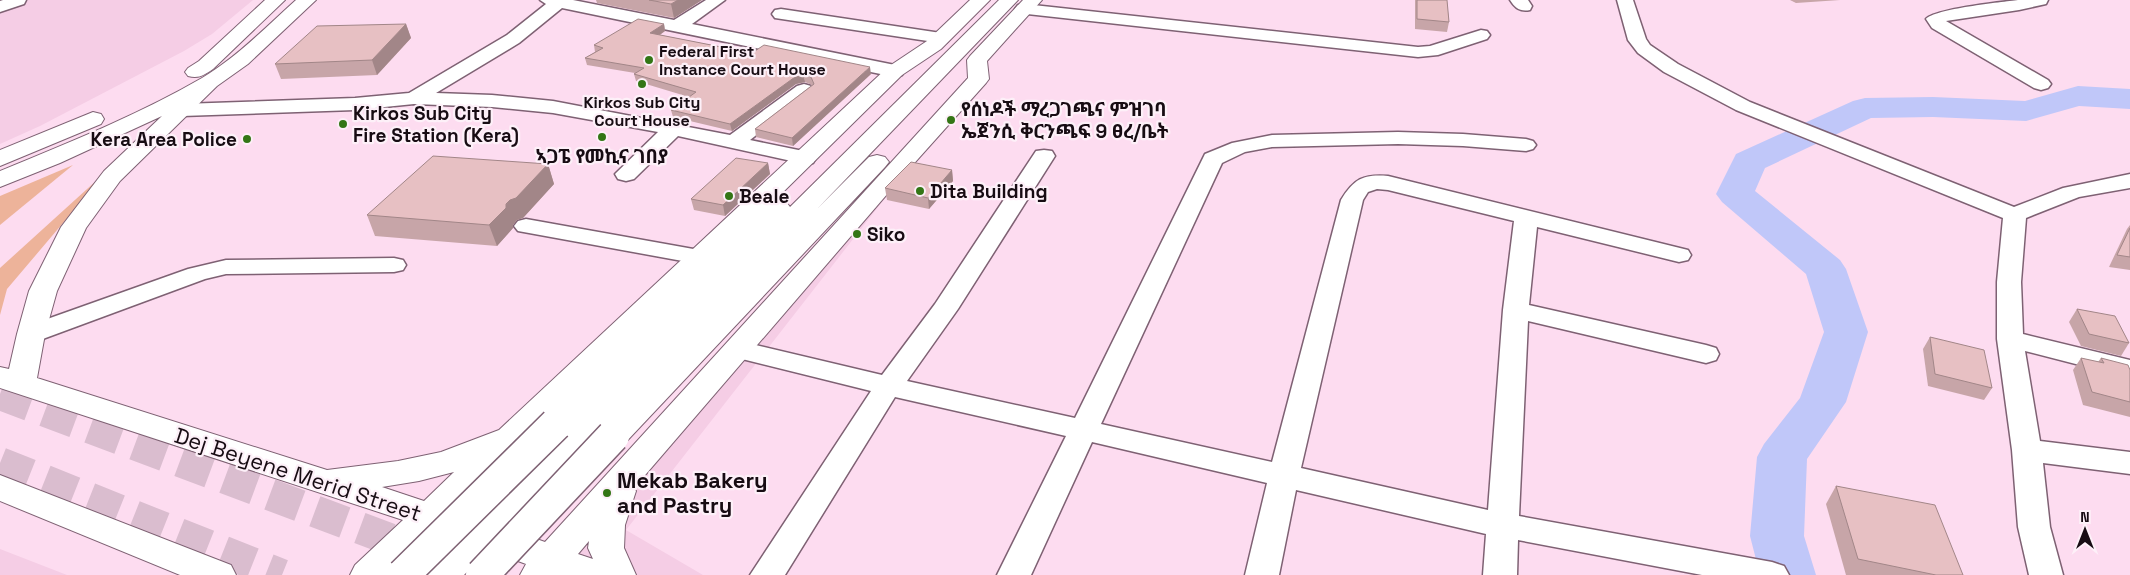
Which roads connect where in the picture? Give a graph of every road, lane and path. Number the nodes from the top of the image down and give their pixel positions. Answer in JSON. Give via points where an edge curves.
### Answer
{"nodes":[{"id":1,"x":18,"y":0,"type":"edge"},
{"id":2,"x":276,"y":0,"type":"edge"},
{"id":3,"x":307,"y":0,"type":"edge"},
{"id":4,"x":717,"y":0,"type":"edge"},
{"id":5,"x":981,"y":0,"type":"edge"},
{"id":6,"x":1626,"y":0,"type":"edge"},
{"id":7,"x":2040,"y":0,"type":"edge"},
{"id":8,"x":553,"y":2,"type":"edge"},
{"id":9,"x":1022,"y":3,"type":"edge"},
{"id":10,"x":0,"y":7,"type":"edge"},
{"id":11,"x":781,"y":14,"type":"dead end"},
{"id":12,"x":677,"y":26,"type":"junction"},
{"id":13,"x":1481,"y":35,"type":"dead end"},
{"id":14,"x":938,"y":41,"type":"junction"},
{"id":15,"x":977,"y":60,"type":"junction"},
{"id":16,"x":895,"y":71,"type":"junction"},
{"id":17,"x":2041,"y":84,"type":"dead end"},
{"id":18,"x":804,"y":90,"type":"edge"},
{"id":19,"x":414,"y":98,"type":"junction"},
{"id":20,"x":157,"y":104,"type":"junction"},
{"id":21,"x":674,"y":129,"type":"junction"},
{"id":22,"x":735,"y":141,"type":"junction"},
{"id":23,"x":1526,"y":145,"type":"dead end"},
{"id":24,"x":1044,"y":156,"type":"dead end"},
{"id":25,"x":805,"y":158,"type":"junction"},
{"id":26,"x":0,"y":159,"type":"edge"},
{"id":27,"x":626,"y":174,"type":"dead end"},
{"id":28,"x":0,"y":180,"type":"edge"},
{"id":29,"x":2130,"y":181,"type":"edge"},
{"id":30,"x":2015,"y":215,"type":"junction"},
{"id":31,"x":1526,"y":218,"type":"junction"},
{"id":32,"x":526,"y":226,"type":"dead end"},
{"id":33,"x":1679,"y":255,"type":"dead end"},
{"id":34,"x":699,"y":257,"type":"junction"},
{"id":35,"x":394,"y":265,"type":"dead end"},
{"id":36,"x":1516,"y":310,"type":"junction"},
{"id":37,"x":31,"y":334,"type":"junction"},
{"id":38,"x":2010,"y":339,"type":"junction"},
{"id":39,"x":739,"y":350,"type":"junction"},
{"id":40,"x":1706,"y":354,"type":"dead end"},
{"id":41,"x":2130,"y":369,"type":"edge"},
{"id":42,"x":10,"y":381,"type":"edge"},
{"id":43,"x":888,"y":386,"type":"junction"},
{"id":44,"x":1084,"y":430,"type":"junction"},
{"id":45,"x":520,"y":431,"type":"junction"},
{"id":46,"x":2027,"y":450,"type":"junction"},
{"id":47,"x":2130,"y":463,"type":"edge"},
{"id":48,"x":1284,"y":475,"type":"junction"},
{"id":49,"x":625,"y":478,"type":"junction"},
{"id":50,"x":319,"y":480,"type":"junction"},
{"id":51,"x":0,"y":487,"type":"edge"},
{"id":52,"x":431,"y":516,"type":"junction"},
{"id":53,"x":1502,"y":525,"type":"junction"},
{"id":54,"x":482,"y":534,"type":"junction"},
{"id":55,"x":546,"y":567,"type":"edge"},
{"id":56,"x":1757,"y":572,"type":"edge"},
{"id":57,"x":218,"y":575,"type":"edge"},
{"id":58,"x":368,"y":575,"type":"edge"},
{"id":59,"x":403,"y":575,"type":"edge"},
{"id":60,"x":441,"y":575,"type":"edge"},
{"id":61,"x":482,"y":575,"type":"edge"},
{"id":62,"x":596,"y":575,"type":"edge"},
{"id":63,"x":618,"y":575,"type":"edge"},
{"id":64,"x":767,"y":575,"type":"edge"},
{"id":65,"x":1014,"y":575,"type":"edge"},
{"id":66,"x":1262,"y":575,"type":"edge"},
{"id":67,"x":1500,"y":575,"type":"edge"},
{"id":68,"x":2046,"y":575,"type":"edge"}],
"edges":[{"from":1,"to":10,"type":"street"},
{"from":2,"to":20,"type":"main road","via":[[206,65]]},
{"from":3,"to":20,"type":"main road","via":[[241,60],[210,82]]},
{"from":4,"to":12,"type":"street"},
{"from":5,"to":14,"type":"main road"},
{"from":6,"to":30,"type":"street","via":[[1637,40],[1644,49],[1701,85],[1743,106]]},
{"from":7,"to":17,"type":"street","via":[[1935,19],[1938,24]]},
{"from":8,"to":12,"type":"street"},
{"from":8,"to":19,"type":"street","via":[[513,39]]},
{"from":9,"to":13,"type":"street","via":[[1418,52],[1432,51]]},
{"from":9,"to":15,"type":"main road"},
{"from":9,"to":54,"type":"main road"},
{"from":11,"to":14,"type":"street"},
{"from":12,"to":16,"type":"street"},
{"from":14,"to":16,"type":"main road"},
{"from":14,"to":59,"type":"main road","bridge":true,"via":[[913,75]]},
{"from":15,"to":39,"type":"main road","via":[[979,79]]},
{"from":15,"to":61,"type":"main road","bridge":true,"via":[[612,436]]},
{"from":16,"to":25,"type":"main road"},
{"from":18,"to":22,"type":"street"},
{"from":19,"to":20,"type":"street","via":[[355,104]]},
{"from":19,"to":21,"type":"street","via":[[553,107]]},
{"from":20,"to":26,"type":"main road"},
{"from":20,"to":28,"type":"main road"},
{"from":20,"to":37,"type":"main road","via":[[112,176],[74,227],[43,291]]},
{"from":21,"to":22,"type":"street"},
{"from":21,"to":27,"type":"street"},
{"from":22,"to":25,"type":"street"},
{"from":23,"to":44,"type":"street","via":[[1398,138],[1272,141],[1239,147],[1213,159]]},
{"from":24,"to":43,"type":"street","via":[[945,309]]},
{"from":25,"to":34,"type":"main road"},
{"from":29,"to":30,"type":"street","via":[[2066,194],[2037,203]]},
{"from":30,"to":38,"type":"street","via":[[2008,282]]},
{"from":31,"to":33,"type":"street"},
{"from":31,"to":36,"type":"street"},
{"from":31,"to":48,"type":"street","via":[[1388,183],[1376,182],[1359,188],[1352,200]]},
{"from":32,"to":34,"type":"street"},
{"from":34,"to":45,"type":"main road"},
{"from":35,"to":37,"type":"street","via":[[226,268],[198,274]]},
{"from":36,"to":40,"type":"street"},
{"from":36,"to":53,"type":"street"},
{"from":37,"to":42,"type":"main road"},
{"from":38,"to":41,"type":"street"},
{"from":38,"to":46,"type":"street"},
{"from":39,"to":43,"type":"street"},
{"from":39,"to":49,"type":"main road"},
{"from":42,"to":50,"type":"main road","name":"Dej Beyene Merid Street"},
{"from":43,"to":44,"type":"street"},
{"from":43,"to":64,"type":"street"},
{"from":44,"to":48,"type":"street"},
{"from":44,"to":65,"type":"street"},
{"from":45,"to":50,"type":"main road","via":[[486,449],[451,461],[372,477]]},
{"from":45,"to":52,"type":"main road"},
{"from":46,"to":47,"type":"street"},
{"from":46,"to":68,"type":"street","via":[[2034,527]]},
{"from":48,"to":53,"type":"street"},
{"from":48,"to":66,"type":"street"},
{"from":49,"to":55,"type":"main road"},
{"from":49,"to":63,"type":"main road","via":[[608,525],[606,548]]},
{"from":50,"to":52,"type":"main road","name":"Dej Beyene Merid Street"},
{"from":51,"to":57,"type":"main road"},
{"from":52,"to":54,"type":"main road","name":"Dej Beyene Merid Street"},
{"from":52,"to":58,"type":"main road"},
{"from":53,"to":56,"type":"street"},
{"from":53,"to":67,"type":"street"},
{"from":54,"to":55,"type":"main road","name":"Dej Beyene Merid Street"},
{"from":54,"to":60,"type":"main road"},
{"from":55,"to":62,"type":"main road","name":"Dej Beyene Merid Street"}]}
